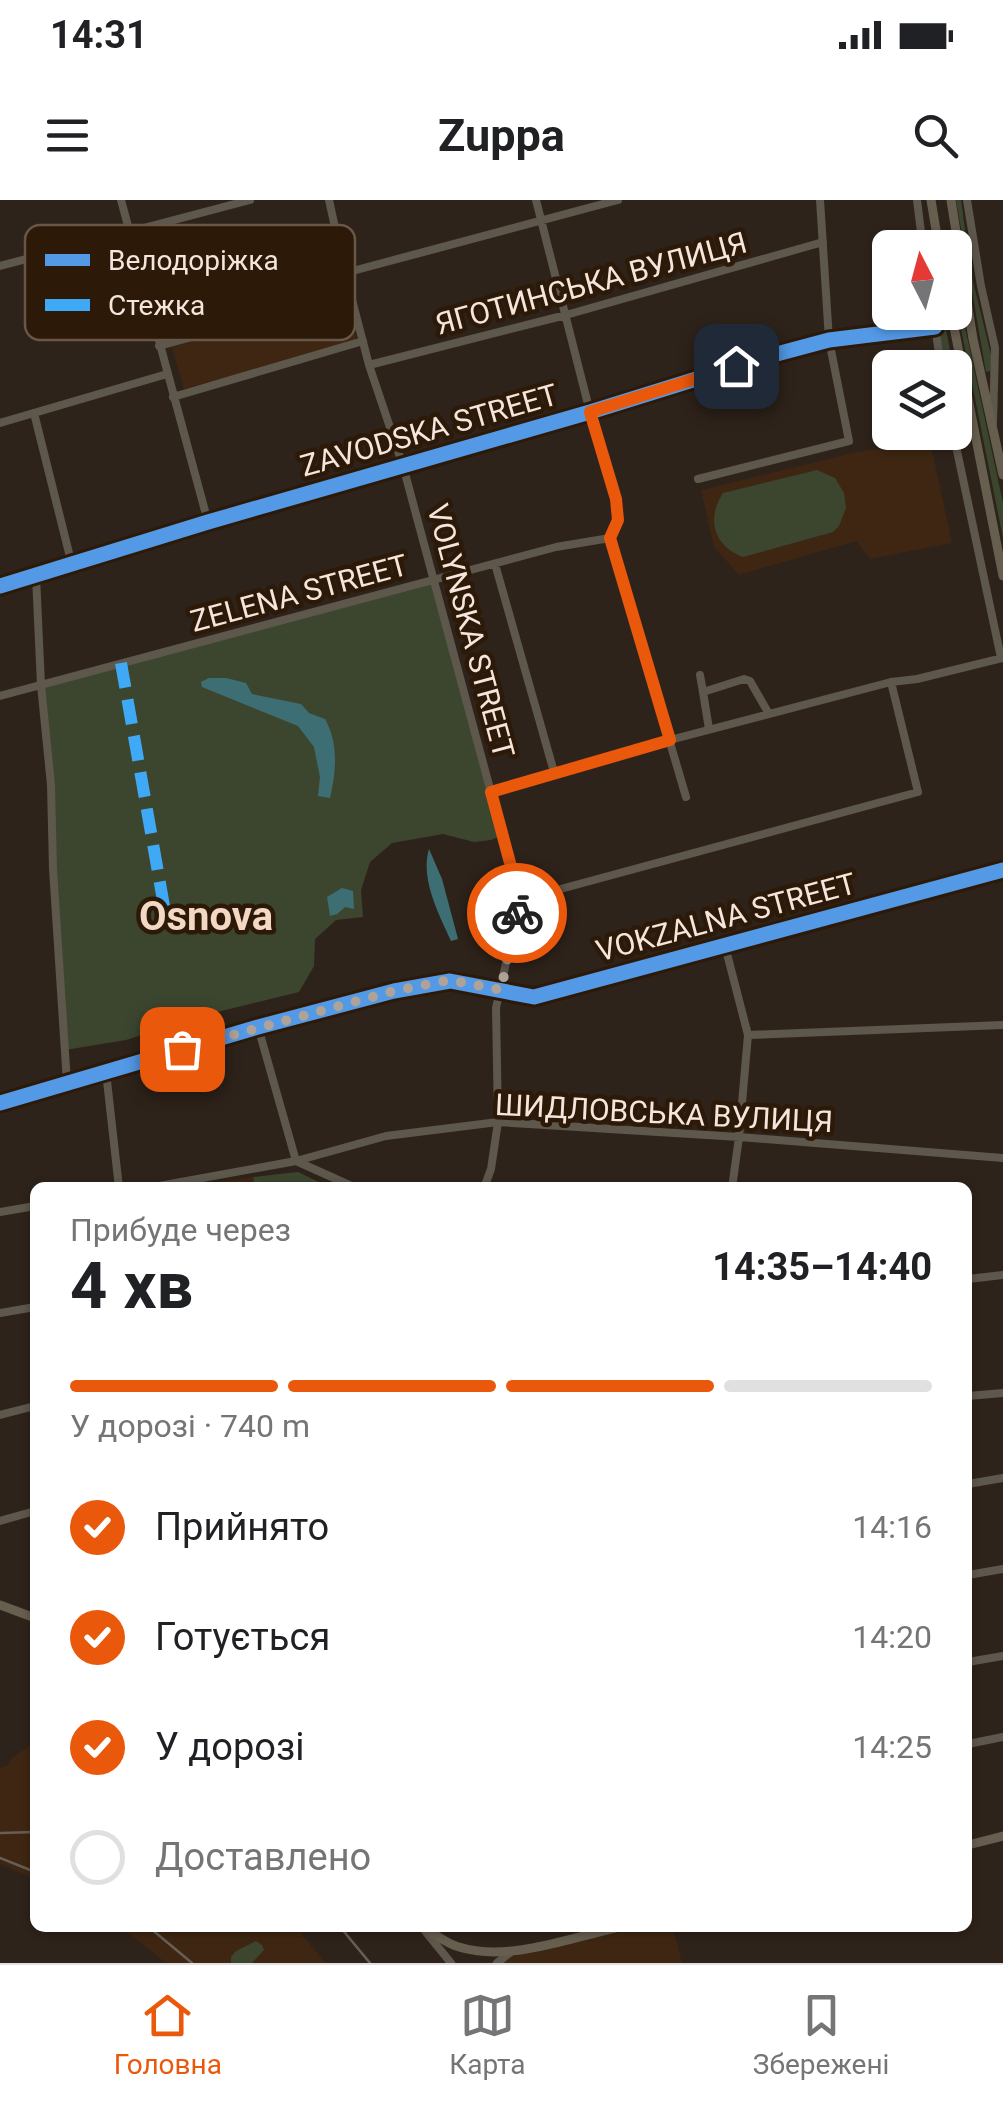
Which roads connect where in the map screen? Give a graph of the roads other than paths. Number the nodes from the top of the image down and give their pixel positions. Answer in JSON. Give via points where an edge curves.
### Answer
{"nodes":[{"id":1,"x":121,"y":200,"type":"edge"},
{"id":2,"x":250,"y":200,"type":"edge"},
{"id":3,"x":329,"y":200,"type":"edge"},
{"id":4,"x":536,"y":200,"type":"edge"},
{"id":5,"x":618,"y":200,"type":"edge"},
{"id":6,"x":820,"y":200,"type":"edge"},
{"id":7,"x":916,"y":200,"type":"edge"},
{"id":8,"x":930,"y":200,"type":"edge"},
{"id":9,"x":951,"y":200,"type":"edge"},
{"id":10,"x":968,"y":200,"type":"edge"},
{"id":11,"x":541,"y":222,"type":"junction"},
{"id":12,"x":126,"y":225,"type":"edge"},
{"id":13,"x":158,"y":225,"type":"edge"},
{"id":14,"x":334,"y":225,"type":"edge"},
{"id":15,"x":920,"y":230,"type":"edge"},
{"id":16,"x":935,"y":230,"type":"edge"},
{"id":17,"x":824,"y":242,"type":"junction"},
{"id":18,"x":25,"y":260,"type":"edge"},
{"id":19,"x":0,"y":266,"type":"edge"},
{"id":20,"x":355,"y":270,"type":"edge"},
{"id":21,"x":355,"y":312,"type":"edge"},
{"id":22,"x":566,"y":315,"type":"junction"},
{"id":23,"x":910,"y":330,"type":"edge"},
{"id":24,"x":954,"y":330,"type":"edge"},
{"id":25,"x":157,"y":340,"type":"edge"},
{"id":26,"x":181,"y":340,"type":"edge"},
{"id":27,"x":828,"y":340,"type":"junction"},
{"id":28,"x":363,"y":342,"type":"junction"},
{"id":29,"x":159,"y":346,"type":"junction"},
{"id":30,"x":999,"y":348,"type":"edge"},
{"id":31,"x":370,"y":365,"type":"junction"},
{"id":32,"x":167,"y":374,"type":"junction"},
{"id":33,"x":173,"y":397,"type":"junction"},
{"id":34,"x":590,"y":412,"type":"junction"},
{"id":35,"x":34,"y":413,"type":"junction"},
{"id":36,"x":0,"y":423,"type":"edge"},
{"id":37,"x":993,"y":430,"type":"junction"},
{"id":38,"x":972,"y":432,"type":"edge"},
{"id":39,"x":974,"y":436,"type":"junction"},
{"id":40,"x":957,"y":450,"type":"edge"},
{"id":41,"x":403,"y":466,"type":"junction"},
{"id":42,"x":1003,"y":475,"type":"edge"},
{"id":43,"x":698,"y":479,"type":"dead end"},
{"id":44,"x":208,"y":522,"type":"junction"},
{"id":45,"x":610,"y":538,"type":"junction"},
{"id":46,"x":72,"y":564,"type":"junction"},
{"id":47,"x":495,"y":564,"type":"junction"},
{"id":48,"x":36,"y":576,"type":"junction"},
{"id":49,"x":1003,"y":576,"type":"edge"},
{"id":50,"x":434,"y":581,"type":"junction"},
{"id":51,"x":0,"y":586,"type":"edge"},
{"id":52,"x":1002,"y":658,"type":"edge"},
{"id":53,"x":700,"y":674,"type":"dead end"},
{"id":54,"x":890,"y":682,"type":"junction"},
{"id":55,"x":41,"y":685,"type":"junction"},
{"id":56,"x":703,"y":692,"type":"junction"},
{"id":57,"x":0,"y":696,"type":"edge"},
{"id":58,"x":770,"y":714,"type":"junction"},
{"id":59,"x":709,"y":730,"type":"junction"},
{"id":60,"x":670,"y":740,"type":"junction"},
{"id":61,"x":554,"y":772,"type":"junction"},
{"id":62,"x":491,"y":792,"type":"junction"},
{"id":63,"x":686,"y":798,"type":"dead end"},
{"id":64,"x":1003,"y":870,"type":"edge"},
{"id":65,"x":520,"y":900,"type":"junction"},
{"id":66,"x":726,"y":946,"type":"junction"},
{"id":67,"x":501,"y":990,"type":"junction"},
{"id":68,"x":1003,"y":1025,"type":"edge"},
{"id":69,"x":258,"y":1027,"type":"junction"},
{"id":70,"x":748,"y":1035,"type":"junction"},
{"id":71,"x":106,"y":1072,"type":"junction"},
{"id":72,"x":67,"y":1083,"type":"junction"},
{"id":73,"x":0,"y":1103,"type":"edge"},
{"id":74,"x":498,"y":1122,"type":"junction"},
{"id":75,"x":739,"y":1137,"type":"junction"},
{"id":76,"x":1003,"y":1158,"type":"edge"},
{"id":77,"x":296,"y":1161,"type":"junction"},
{"id":78,"x":118,"y":1182,"type":"edge"},
{"id":79,"x":181,"y":1182,"type":"edge"},
{"id":80,"x":343,"y":1182,"type":"edge"},
{"id":81,"x":486,"y":1182,"type":"edge"},
{"id":82,"x":733,"y":1182,"type":"edge"},
{"id":83,"x":30,"y":1207,"type":"edge"},
{"id":84,"x":0,"y":1212,"type":"edge"},
{"id":85,"x":1003,"y":1276,"type":"edge"},
{"id":86,"x":972,"y":1279,"type":"edge"},
{"id":87,"x":30,"y":1307,"type":"edge"},
{"id":88,"x":0,"y":1313,"type":"edge"},
{"id":89,"x":1003,"y":1393,"type":"edge"},
{"id":90,"x":972,"y":1396,"type":"edge"},
{"id":91,"x":30,"y":1407,"type":"edge"},
{"id":92,"x":0,"y":1416,"type":"edge"},
{"id":93,"x":1003,"y":1478,"type":"edge"},
{"id":94,"x":972,"y":1483,"type":"edge"},
{"id":95,"x":30,"y":1512,"type":"edge"},
{"id":96,"x":0,"y":1521,"type":"edge"},
{"id":97,"x":1003,"y":1568,"type":"edge"},
{"id":98,"x":972,"y":1574,"type":"edge"},
{"id":99,"x":0,"y":1605,"type":"edge"},
{"id":100,"x":30,"y":1616,"type":"edge"},
{"id":101,"x":1003,"y":1656,"type":"edge"},
{"id":102,"x":972,"y":1661,"type":"edge"},
{"id":103,"x":1003,"y":1737,"type":"edge"},
{"id":104,"x":972,"y":1743,"type":"edge"},
{"id":105,"x":1003,"y":1836,"type":"edge"},
{"id":106,"x":972,"y":1843,"type":"edge"},
{"id":107,"x":427,"y":1932,"type":"edge"},
{"id":108,"x":431,"y":1932,"type":"edge"},
{"id":109,"x":598,"y":1932,"type":"edge"},
{"id":110,"x":511,"y":1952,"type":"junction"},
{"id":111,"x":451,"y":1963,"type":"edge"},
{"id":112,"x":497,"y":1963,"type":"edge"}],
"edges":[{"from":1,"to":12,"type":"street"},
{"from":2,"to":13,"type":"street"},
{"from":3,"to":14,"type":"street","name":"VOLYNSKA STREET"},
{"from":4,"to":11,"type":"street"},
{"from":5,"to":11,"type":"street"},
{"from":6,"to":17,"type":"street"},
{"from":7,"to":15,"type":"street"},
{"from":8,"to":16,"type":"main road"},
{"from":9,"to":37,"type":"main road"},
{"from":10,"to":30,"type":"street"},
{"from":11,"to":20,"type":"street"},
{"from":11,"to":22,"type":"street"},
{"from":17,"to":22,"type":"street","name":"ЯГОТИНСЬКА ВУЛИЦЯ"},
{"from":17,"to":27,"type":"street"},
{"from":18,"to":19,"type":"street"},
{"from":21,"to":28,"type":"street","name":"VOLYNSKA STREET"},
{"from":22,"to":31,"type":"street","name":"ЯГОТИНСЬКА ВУЛИЦЯ"},
{"from":22,"to":34,"type":"street"},
{"from":23,"to":27,"type":"street","name":"ZAVODSKA STREET"},
{"from":24,"to":39,"type":"main road"},
{"from":25,"to":29,"type":"street"},
{"from":26,"to":29,"type":"street"},
{"from":27,"to":34,"type":"street","name":"ZAVODSKA STREET"},
{"from":27,"to":43,"type":"street","via":[[849,441]]},
{"from":28,"to":31,"type":"street","name":"VOLYNSKA STREET"},
{"from":28,"to":33,"type":"street"},
{"from":29,"to":32,"type":"street"},
{"from":30,"to":37,"type":"street"},
{"from":31,"to":41,"type":"street","name":"VOLYNSKA STREET"},
{"from":32,"to":33,"type":"street"},
{"from":32,"to":35,"type":"street"},
{"from":33,"to":44,"type":"street"},
{"from":34,"to":41,"type":"street","name":"ZAVODSKA STREET"},
{"from":34,"to":45,"type":"street","via":[[616,499],[618,520]]},
{"from":35,"to":36,"type":"street"},
{"from":35,"to":46,"type":"street"},
{"from":37,"to":42,"type":"main road"},
{"from":38,"to":39,"type":"street"},
{"from":39,"to":49,"type":"main road"},
{"from":40,"to":52,"type":"street"},
{"from":41,"to":44,"type":"street","name":"ZAVODSKA STREET"},
{"from":41,"to":50,"type":"street","name":"VOLYNSKA STREET"},
{"from":44,"to":46,"type":"street","name":"ZAVODSKA STREET"},
{"from":45,"to":47,"type":"street","name":"ZELENA STREET"},
{"from":45,"to":60,"type":"street"},
{"from":46,"to":48,"type":"street","name":"ZAVODSKA STREET"},
{"from":47,"to":50,"type":"street","name":"ZELENA STREET"},
{"from":47,"to":61,"type":"street"},
{"from":48,"to":51,"type":"street","name":"ZAVODSKA STREET"},
{"from":48,"to":55,"type":"street"},
{"from":50,"to":55,"type":"street","name":"ZELENA STREET"},
{"from":50,"to":62,"type":"street","name":"VOLYNSKA STREET"},
{"from":52,"to":54,"type":"street"},
{"from":53,"to":56,"type":"street"},
{"from":54,"to":58,"type":"street"},
{"from":54,"to":65,"type":"street","via":[[918,792]]},
{"from":55,"to":57,"type":"street","name":"ZELENA STREET"},
{"from":55,"to":72,"type":"street"},
{"from":56,"to":58,"type":"street","via":[[744,679]]},
{"from":56,"to":59,"type":"street"},
{"from":58,"to":59,"type":"street"},
{"from":59,"to":60,"type":"street"},
{"from":60,"to":61,"type":"street"},
{"from":60,"to":63,"type":"street"},
{"from":61,"to":62,"type":"street"},
{"from":62,"to":65,"type":"street","name":"VOLYNSKA STREET"},
{"from":64,"to":66,"type":"street","name":"VOKZALNA STREET"},
{"from":65,"to":67,"type":"street"},
{"from":66,"to":67,"type":"street","name":"VOKZALNA STREET","via":[[534,997]]},
{"from":66,"to":70,"type":"street"},
{"from":67,"to":69,"type":"street","name":"VOKZALNA STREET","via":[[450,980]]},
{"from":67,"to":74,"type":"street"},
{"from":68,"to":70,"type":"street"},
{"from":69,"to":71,"type":"street","name":"VOKZALNA STREET"},
{"from":69,"to":77,"type":"street"},
{"from":70,"to":75,"type":"street"},
{"from":71,"to":72,"type":"street","name":"VOKZALNA STREET"},
{"from":71,"to":78,"type":"street"},
{"from":72,"to":73,"type":"street","name":"VOKZALNA STREET"},
{"from":74,"to":75,"type":"street","name":"ШИДЛОВСЬКА ВУЛИЦЯ"},
{"from":74,"to":77,"type":"street","name":"ШИДЛОВСЬКА ВУЛИЦЯ","via":[[386,1136]]},
{"from":74,"to":81,"type":"street"},
{"from":75,"to":76,"type":"street","name":"ШИДЛОВСЬКА ВУЛИЦЯ"},
{"from":75,"to":82,"type":"street"},
{"from":77,"to":79,"type":"street","name":"ШИДЛОВСЬКА ВУЛИЦЯ"},
{"from":77,"to":80,"type":"street"},
{"from":83,"to":84,"type":"street"},
{"from":85,"to":86,"type":"street"},
{"from":87,"to":88,"type":"street"},
{"from":89,"to":90,"type":"street"},
{"from":91,"to":92,"type":"street"},
{"from":93,"to":94,"type":"street"},
{"from":95,"to":96,"type":"street"},
{"from":97,"to":98,"type":"street"},
{"from":99,"to":100,"type":"main road"},
{"from":101,"to":102,"type":"street"},
{"from":103,"to":104,"type":"street"},
{"from":105,"to":106,"type":"main road"},
{"from":107,"to":111,"type":"street"},
{"from":108,"to":110,"type":"main road","via":[[454,1946]]},
{"from":109,"to":110,"type":"main road"},
{"from":110,"to":112,"type":"street"}]}
